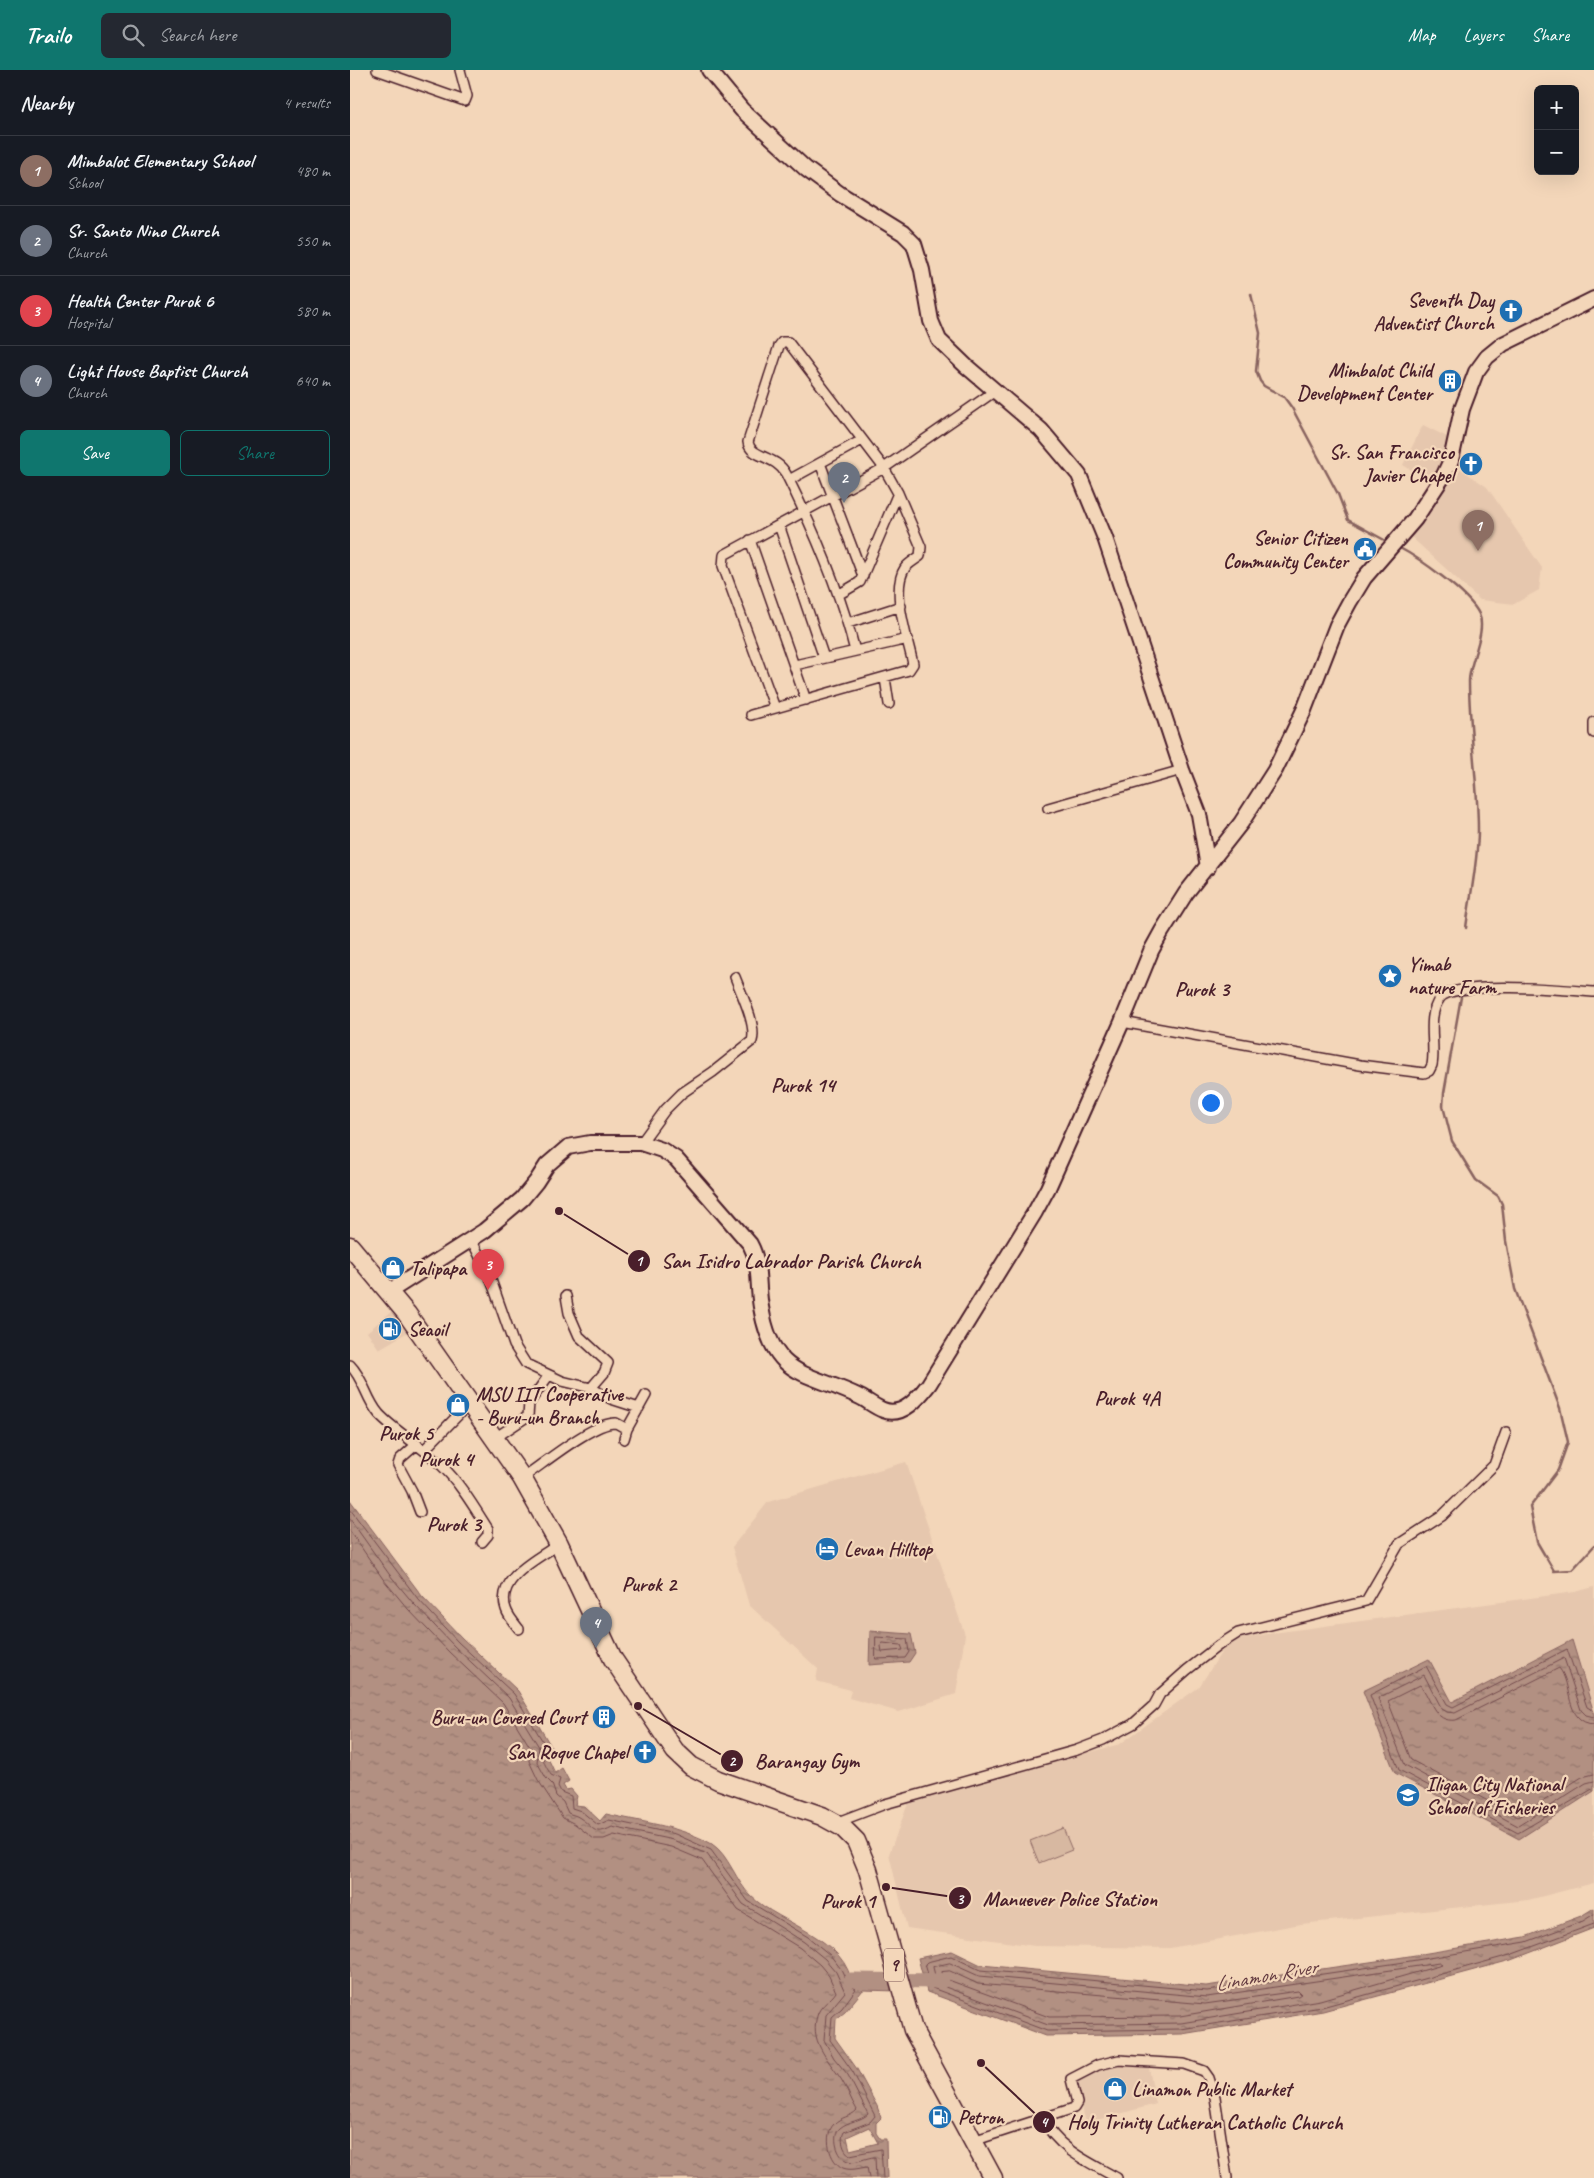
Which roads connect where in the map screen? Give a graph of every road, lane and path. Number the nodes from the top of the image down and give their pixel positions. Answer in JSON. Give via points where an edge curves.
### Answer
{"nodes":[{"id":1,"x":460,"y":70,"type":"edge"},
{"id":2,"x":709,"y":70,"type":"edge"},
{"id":3,"x":384,"y":71,"type":"edge"},
{"id":4,"x":1594,"y":299,"type":"edge"},
{"id":5,"x":995,"y":391,"type":"junction"},
{"id":6,"x":862,"y":440,"type":"junction"},
{"id":7,"x":820,"y":462,"type":"junction"},
{"id":8,"x":884,"y":468,"type":"junction"},
{"id":9,"x":789,"y":480,"type":"junction"},
{"id":10,"x":898,"y":493,"type":"junction"},
{"id":11,"x":833,"y":495,"type":"junction"},
{"id":12,"x":804,"y":511,"type":"junction"},
{"id":13,"x":779,"y":525,"type":"junction"},
{"id":14,"x":750,"y":540,"type":"junction"},
{"id":15,"x":863,"y":576,"type":"junction"},
{"id":16,"x":838,"y":595,"type":"junction"},
{"id":17,"x":901,"y":606,"type":"junction"},
{"id":18,"x":848,"y":623,"type":"junction"},
{"id":19,"x":908,"y":640,"type":"junction"},
{"id":20,"x":855,"y":651,"type":"junction"},
{"id":21,"x":824,"y":658,"type":"junction"},
{"id":22,"x":795,"y":665,"type":"junction"},
{"id":23,"x":885,"y":678,"type":"junction"},
{"id":24,"x":806,"y":700,"type":"junction"},
{"id":25,"x":890,"y":704,"type":"dead end"},
{"id":26,"x":775,"y":708,"type":"junction"},
{"id":27,"x":751,"y":715,"type":"dead end"},
{"id":28,"x":1594,"y":722,"type":"edge"},
{"id":29,"x":1594,"y":733,"type":"edge"},
{"id":30,"x":1182,"y":770,"type":"junction"},
{"id":31,"x":1048,"y":808,"type":"dead end"},
{"id":32,"x":1208,"y":867,"type":"junction"},
{"id":33,"x":734,"y":977,"type":"dead end"},
{"id":34,"x":1594,"y":992,"type":"edge"},
{"id":35,"x":1122,"y":1022,"type":"junction"},
{"id":36,"x":642,"y":1143,"type":"junction"},
{"id":37,"x":471,"y":1239,"type":"junction"},
{"id":38,"x":350,"y":1246,"type":"edge"},
{"id":39,"x":390,"y":1291,"type":"junction"},
{"id":40,"x":566,"y":1296,"type":"dead end"},
{"id":41,"x":350,"y":1365,"type":"edge"},
{"id":42,"x":549,"y":1375,"type":"junction"},
{"id":43,"x":591,"y":1388,"type":"junction"},
{"id":44,"x":646,"y":1396,"type":"dead end"},
{"id":45,"x":471,"y":1402,"type":"junction"},
{"id":46,"x":638,"y":1408,"type":"junction"},
{"id":47,"x":627,"y":1429,"type":"junction"},
{"id":48,"x":1506,"y":1432,"type":"dead end"},
{"id":49,"x":495,"y":1438,"type":"junction"},
{"id":50,"x":624,"y":1439,"type":"dead end"},
{"id":51,"x":420,"y":1447,"type":"junction"},
{"id":52,"x":522,"y":1478,"type":"junction"},
{"id":53,"x":420,"y":1512,"type":"dead end"},
{"id":54,"x":482,"y":1542,"type":"dead end"},
{"id":55,"x":559,"y":1544,"type":"junction"},
{"id":56,"x":519,"y":1629,"type":"dead end"},
{"id":57,"x":835,"y":1823,"type":"junction"},
{"id":58,"x":1042,"y":2118,"type":"junction"},
{"id":59,"x":973,"y":2141,"type":"junction"},
{"id":60,"x":993,"y":2178,"type":"edge"},
{"id":61,"x":1117,"y":2178,"type":"edge"},
{"id":62,"x":1227,"y":2178,"type":"edge"}],
"edges":[{"from":1,"to":3,"type":"street","via":[[467,96],[465,100]]},
{"from":2,"to":5,"type":"street","via":[[742,110],[806,169],[903,233],[914,244],[931,321],[939,340]]},
{"from":4,"to":32,"type":"street","via":[[1503,344],[1481,364],[1465,401],[1444,476],[1415,519],[1364,578],[1337,625],[1304,710],[1274,770],[1251,809]]},
{"from":5,"to":8,"type":"street"},
{"from":5,"to":30,"type":"street","via":[[1041,430],[1079,475],[1105,538]]},
{"from":6,"to":7,"type":"street"},
{"from":6,"to":8,"type":"street"},
{"from":6,"to":9,"type":"street","via":[[794,349],[788,342],[782,342],[748,442],[750,450],[781,466]]},
{"from":7,"to":9,"type":"street"},
{"from":7,"to":11,"type":"street"},
{"from":8,"to":10,"type":"street"},
{"from":8,"to":11,"type":"street"},
{"from":9,"to":12,"type":"street"},
{"from":10,"to":15,"type":"street"},
{"from":10,"to":17,"type":"street","via":[[922,552],[904,570],[900,580]]},
{"from":11,"to":12,"type":"street"},
{"from":11,"to":15,"type":"street"},
{"from":12,"to":13,"type":"street"},
{"from":12,"to":16,"type":"street"},
{"from":13,"to":14,"type":"street"},
{"from":13,"to":21,"type":"street"},
{"from":14,"to":22,"type":"street"},
{"from":14,"to":26,"type":"street","via":[[724,555],[723,566]]},
{"from":15,"to":16,"type":"street","via":[[858,584]]},
{"from":16,"to":18,"type":"street"},
{"from":17,"to":18,"type":"street"},
{"from":17,"to":19,"type":"street"},
{"from":18,"to":20,"type":"street"},
{"from":19,"to":20,"type":"street"},
{"from":19,"to":23,"type":"street","via":[[912,668]]},
{"from":20,"to":21,"type":"street"},
{"from":21,"to":22,"type":"street"},
{"from":22,"to":24,"type":"street"},
{"from":23,"to":24,"type":"street"},
{"from":23,"to":25,"type":"street"},
{"from":24,"to":26,"type":"street"},
{"from":26,"to":27,"type":"street"},
{"from":28,"to":29,"type":"street"},
{"from":30,"to":31,"type":"street"},
{"from":30,"to":32,"type":"street","via":[[1199,814]]},
{"from":32,"to":35,"type":"street","via":[[1186,893],[1162,931]]},
{"from":33,"to":36,"type":"street","via":[[749,1013],[752,1041],[682,1093],[665,1110]]},
{"from":34,"to":35,"type":"street","via":[[1555,988],[1482,988],[1444,994],[1434,1011],[1432,1065],[1424,1073],[1360,1065]]},
{"from":35,"to":36,"type":"street","via":[[1035,1212],[929,1384],[902,1410],[883,1410],[853,1394],[801,1374],[783,1361],[761,1307],[757,1261],[750,1244],[676,1160],[662,1150]]},
{"from":36,"to":37,"type":"street","via":[[590,1143],[568,1147],[547,1164],[522,1199]]},
{"from":37,"to":39,"type":"street"},
{"from":37,"to":42,"type":"street","via":[[490,1277],[519,1355],[526,1364]]},
{"from":38,"to":39,"type":"highway","number":"9"},
{"from":39,"to":45,"type":"highway","number":"9"},
{"from":40,"to":43,"type":"street","via":[[579,1336],[608,1363]]},
{"from":41,"to":51,"type":"street","via":[[361,1379],[374,1408]]},
{"from":42,"to":43,"type":"street"},
{"from":42,"to":49,"type":"street","via":[[529,1403],[528,1416]]},
{"from":43,"to":46,"type":"street"},
{"from":44,"to":46,"type":"street"},
{"from":45,"to":49,"type":"highway","number":"9"},
{"from":45,"to":51,"type":"street"},
{"from":46,"to":47,"type":"street"},
{"from":47,"to":50,"type":"street"},
{"from":47,"to":52,"type":"street","via":[[612,1423],[598,1428]]},
{"from":48,"to":57,"type":"street","via":[[1494,1465],[1442,1516],[1399,1544],[1366,1601],[1238,1633],[1187,1670],[1134,1724],[1103,1740],[885,1804]]},
{"from":49,"to":52,"type":"highway","number":"9"},
{"from":51,"to":53,"type":"street","via":[[400,1459],[398,1464]]},
{"from":51,"to":54,"type":"street","via":[[448,1472],[483,1521],[489,1532]]},
{"from":52,"to":55,"type":"highway","number":"9"},
{"from":55,"to":56,"type":"street","via":[[518,1574],[505,1590],[506,1609]]},
{"from":55,"to":57,"type":"highway","number":"9","via":[[613,1659],[676,1751],[691,1766],[718,1780]]},
{"from":57,"to":59,"type":"highway","number":"9","via":[[849,1833],[862,1852],[909,2019]]},
{"from":58,"to":59,"type":"street"},
{"from":58,"to":61,"type":"street","via":[[1053,2137],[1067,2149]]},
{"from":58,"to":62,"type":"street","via":[[1074,2108],[1076,2103],[1071,2079],[1098,2065],[1130,2060],[1196,2066],[1209,2078],[1215,2097]]},
{"from":59,"to":60,"type":"highway","number":"9"}]}
